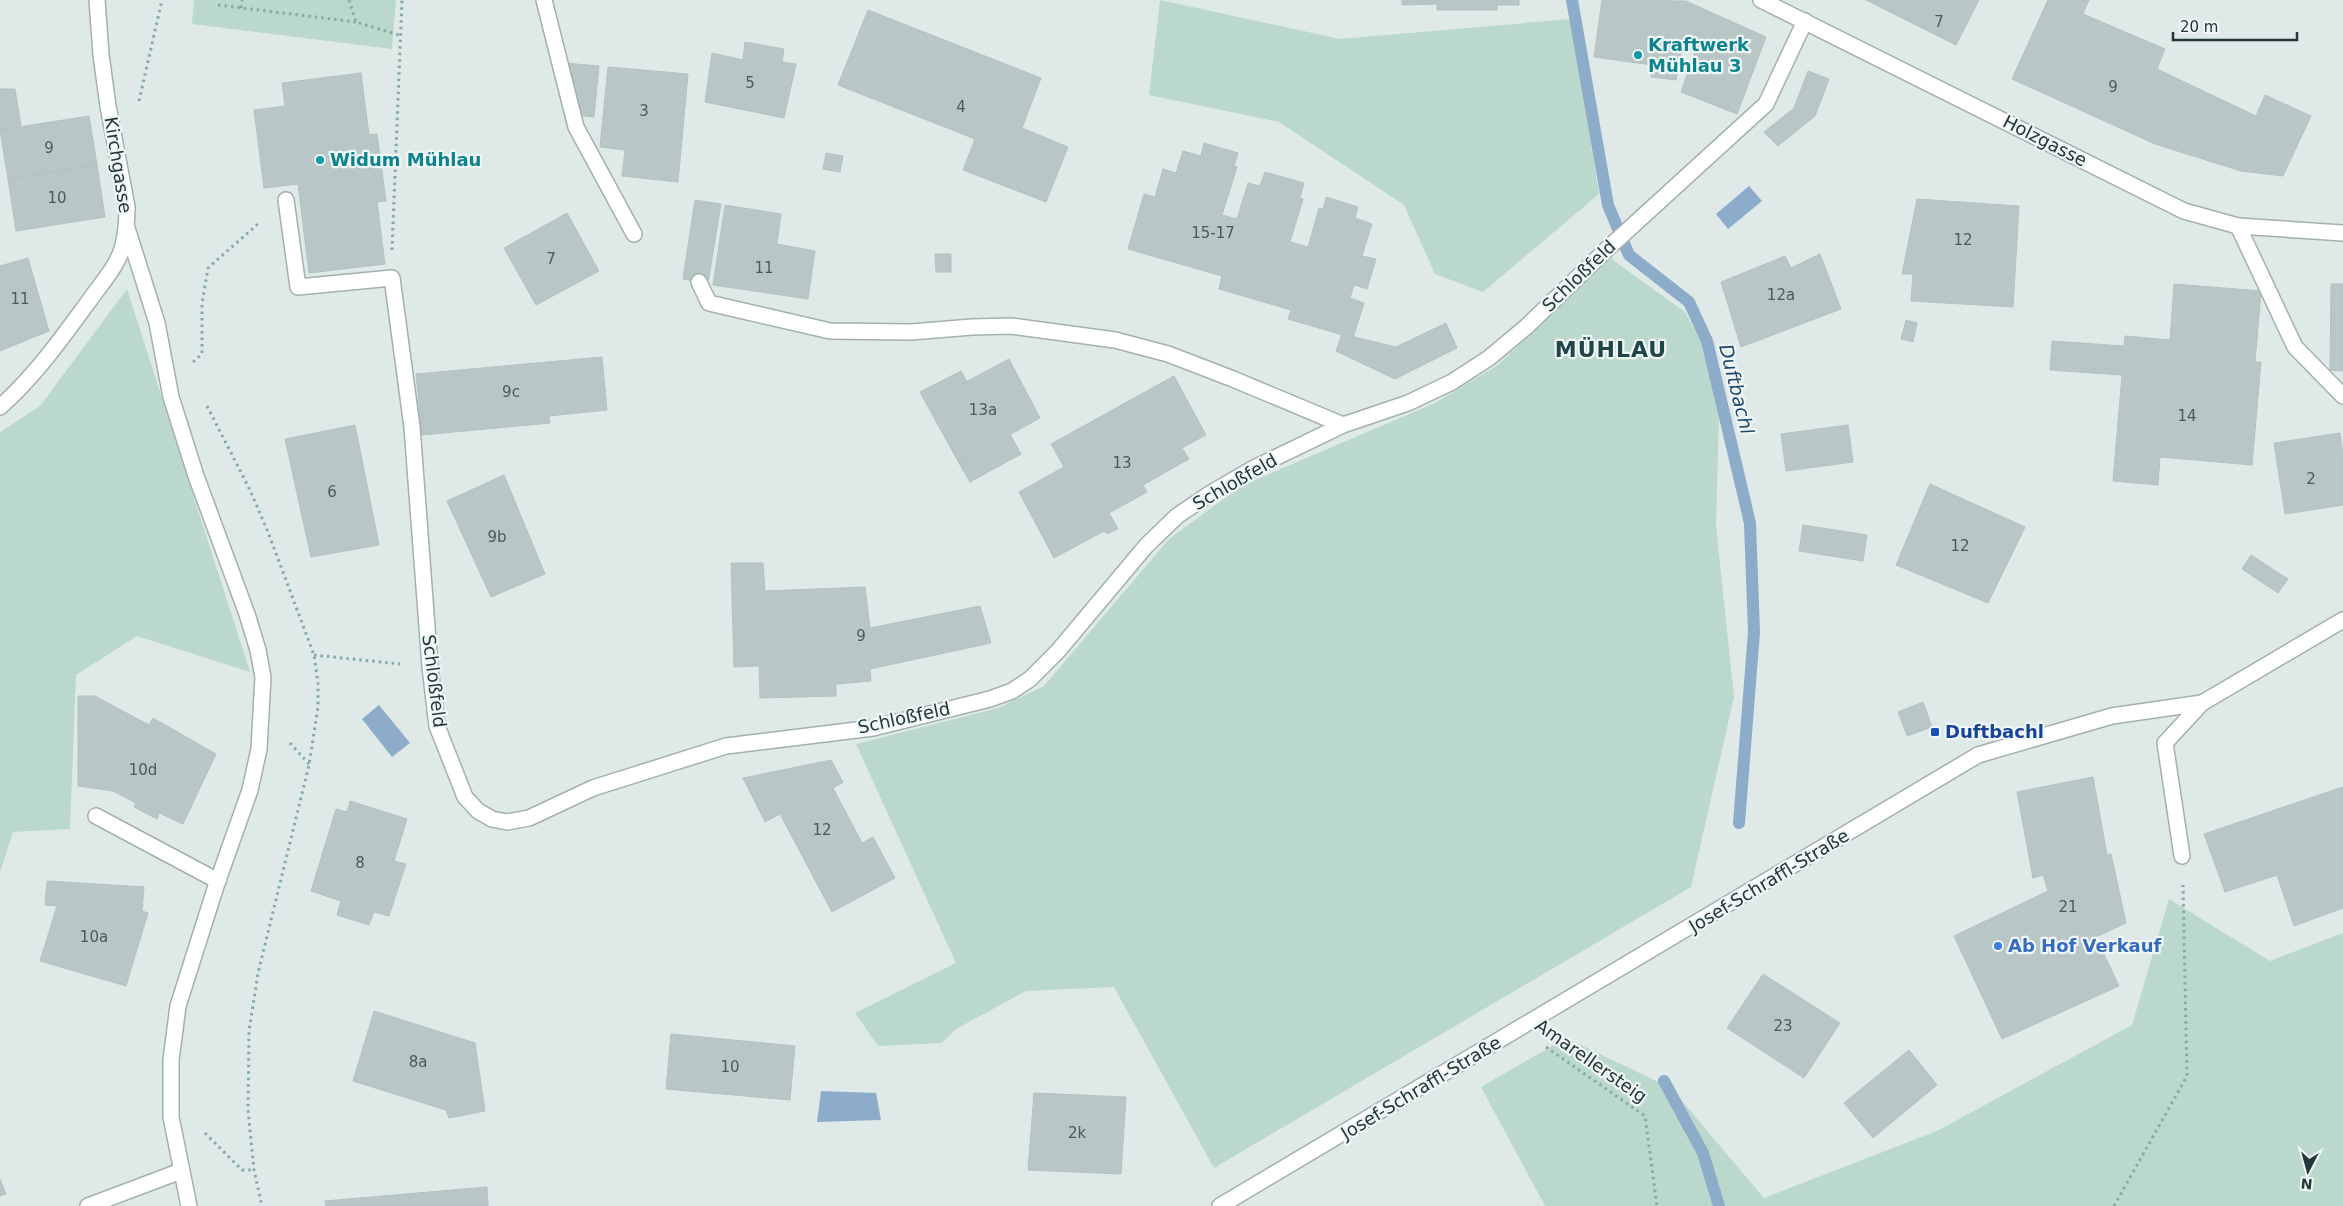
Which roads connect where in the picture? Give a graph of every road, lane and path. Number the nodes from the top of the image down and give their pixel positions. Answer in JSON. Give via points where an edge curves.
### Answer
{"nodes":[{"id":1,"x":97,"y":0,"type":"edge"},
{"id":2,"x":162,"y":0,"type":"edge"},
{"id":3,"x":242,"y":0,"type":"edge"},
{"id":4,"x":349,"y":0,"type":"edge"},
{"id":5,"x":402,"y":0,"type":"edge"},
{"id":6,"x":544,"y":0,"type":"edge"},
{"id":7,"x":1761,"y":0,"type":"edge"},
{"id":8,"x":218,"y":5,"type":"dead end"},
{"id":9,"x":241,"y":8,"type":"junction"},
{"id":10,"x":1805,"y":21,"type":"junction"},
{"id":11,"x":356,"y":22,"type":"junction"},
{"id":12,"x":399,"y":35,"type":"junction"},
{"id":13,"x":139,"y":103,"type":"dead end"},
{"id":14,"x":286,"y":200,"type":"joint"},
{"id":15,"x":2238,"y":226,"type":"junction"},
{"id":16,"x":127,"y":228,"type":"junction"},
{"id":17,"x":634,"y":234,"type":"dead end"},
{"id":18,"x":2343,"y":234,"type":"edge"},
{"id":19,"x":392,"y":278,"type":"junction"},
{"id":20,"x":699,"y":282,"type":"dead end"},
{"id":21,"x":188,"y":367,"type":"dead end"},
{"id":22,"x":2343,"y":396,"type":"edge"},
{"id":23,"x":0,"y":407,"type":"edge"},
{"id":24,"x":1343,"y":425,"type":"junction"},
{"id":25,"x":2343,"y":620,"type":"edge"},
{"id":26,"x":314,"y":655,"type":"dead end"},
{"id":27,"x":430,"y":667,"type":"junction"},
{"id":28,"x":2202,"y":703,"type":"junction"},
{"id":29,"x":96,"y":816,"type":"dead end"},
{"id":30,"x":2182,"y":856,"type":"joint"},
{"id":31,"x":218,"y":881,"type":"junction"},
{"id":32,"x":1520,"y":1029,"type":"junction"},
{"id":33,"x":171,"y":1117,"type":"junction"},
{"id":34,"x":254,"y":1170,"type":"dead end"},
{"id":35,"x":181,"y":1171,"type":"junction"},
{"id":36,"x":88,"y":1206,"type":"edge"},
{"id":37,"x":189,"y":1206,"type":"edge"},
{"id":38,"x":1220,"y":1206,"type":"edge"},
{"id":39,"x":1658,"y":1206,"type":"edge"},
{"id":40,"x":2114,"y":1206,"type":"edge"}],
"edges":[{"from":1,"to":16,"type":"street","name":"Kirchgasse","via":[[101,55],[127,207]]},
{"from":2,"to":13,"type":"path"},
{"from":3,"to":9,"type":"path"},
{"from":4,"to":11,"type":"path"},
{"from":5,"to":12,"type":"path"},
{"from":6,"to":17,"type":"street","via":[[576,127]]},
{"from":7,"to":10,"type":"street","name":"Holzgasse"},
{"from":8,"to":9,"type":"path"},
{"from":9,"to":11,"type":"path"},
{"from":10,"to":15,"type":"street","name":"Holzgasse","via":[[2184,211]]},
{"from":10,"to":24,"type":"street","name":"Schloßfeld","via":[[1766,104],[1526,327],[1489,358],[1452,382]]},
{"from":11,"to":12,"type":"path"},
{"from":12,"to":19,"type":"path"},
{"from":14,"to":19,"type":"street","via":[[298,287]]},
{"from":14,"to":21,"type":"path","via":[[208,268],[202,304],[202,354]]},
{"from":15,"to":18,"type":"street","name":"Holzgasse"},
{"from":15,"to":22,"type":"street","via":[[2294,347]]},
{"from":16,"to":23,"type":"street","name":"Kirchgasse","via":[[121,251],[106,277],[47,359]]},
{"from":16,"to":31,"type":"street","via":[[156,323],[171,397],[196,476],[248,614],[263,677],[259,748],[250,790]]},
{"from":19,"to":27,"type":"street","name":"Schloßfeld","via":[[412,427]]},
{"from":20,"to":24,"type":"street","via":[[708,303],[830,331],[911,332],[1011,326],[1115,340],[1168,354]]},
{"from":24,"to":27,"type":"street","name":"Schloßfeld","via":[[1254,468],[1177,516],[1146,546],[1030,679],[990,699],[873,728],[726,746],[593,788],[529,818],[507,822],[492,819],[478,811],[465,797],[437,726]]},
{"from":25,"to":28,"type":"street","name":"Josef-Schraffl-Straße"},
{"from":26,"to":27,"type":"path"},
{"from":28,"to":30,"type":"street","via":[[2165,743]]},
{"from":28,"to":32,"type":"street","name":"Josef-Schraffl-Straße","via":[[2112,716],[1978,756]]},
{"from":29,"to":31,"type":"street"},
{"from":30,"to":40,"type":"path","via":[[2186,1076]]},
{"from":31,"to":33,"type":"street","via":[[178,1006],[170,1060]]},
{"from":32,"to":38,"type":"street","name":"Josef-Schraffl-Straße"},
{"from":32,"to":39,"type":"path","name":"Amarellersteig","via":[[1646,1116]]},
{"from":33,"to":34,"type":"path","via":[[190,1118],[242,1170]]},
{"from":33,"to":35,"type":"street"},
{"from":35,"to":36,"type":"street"},
{"from":35,"to":37,"type":"street"}]}
